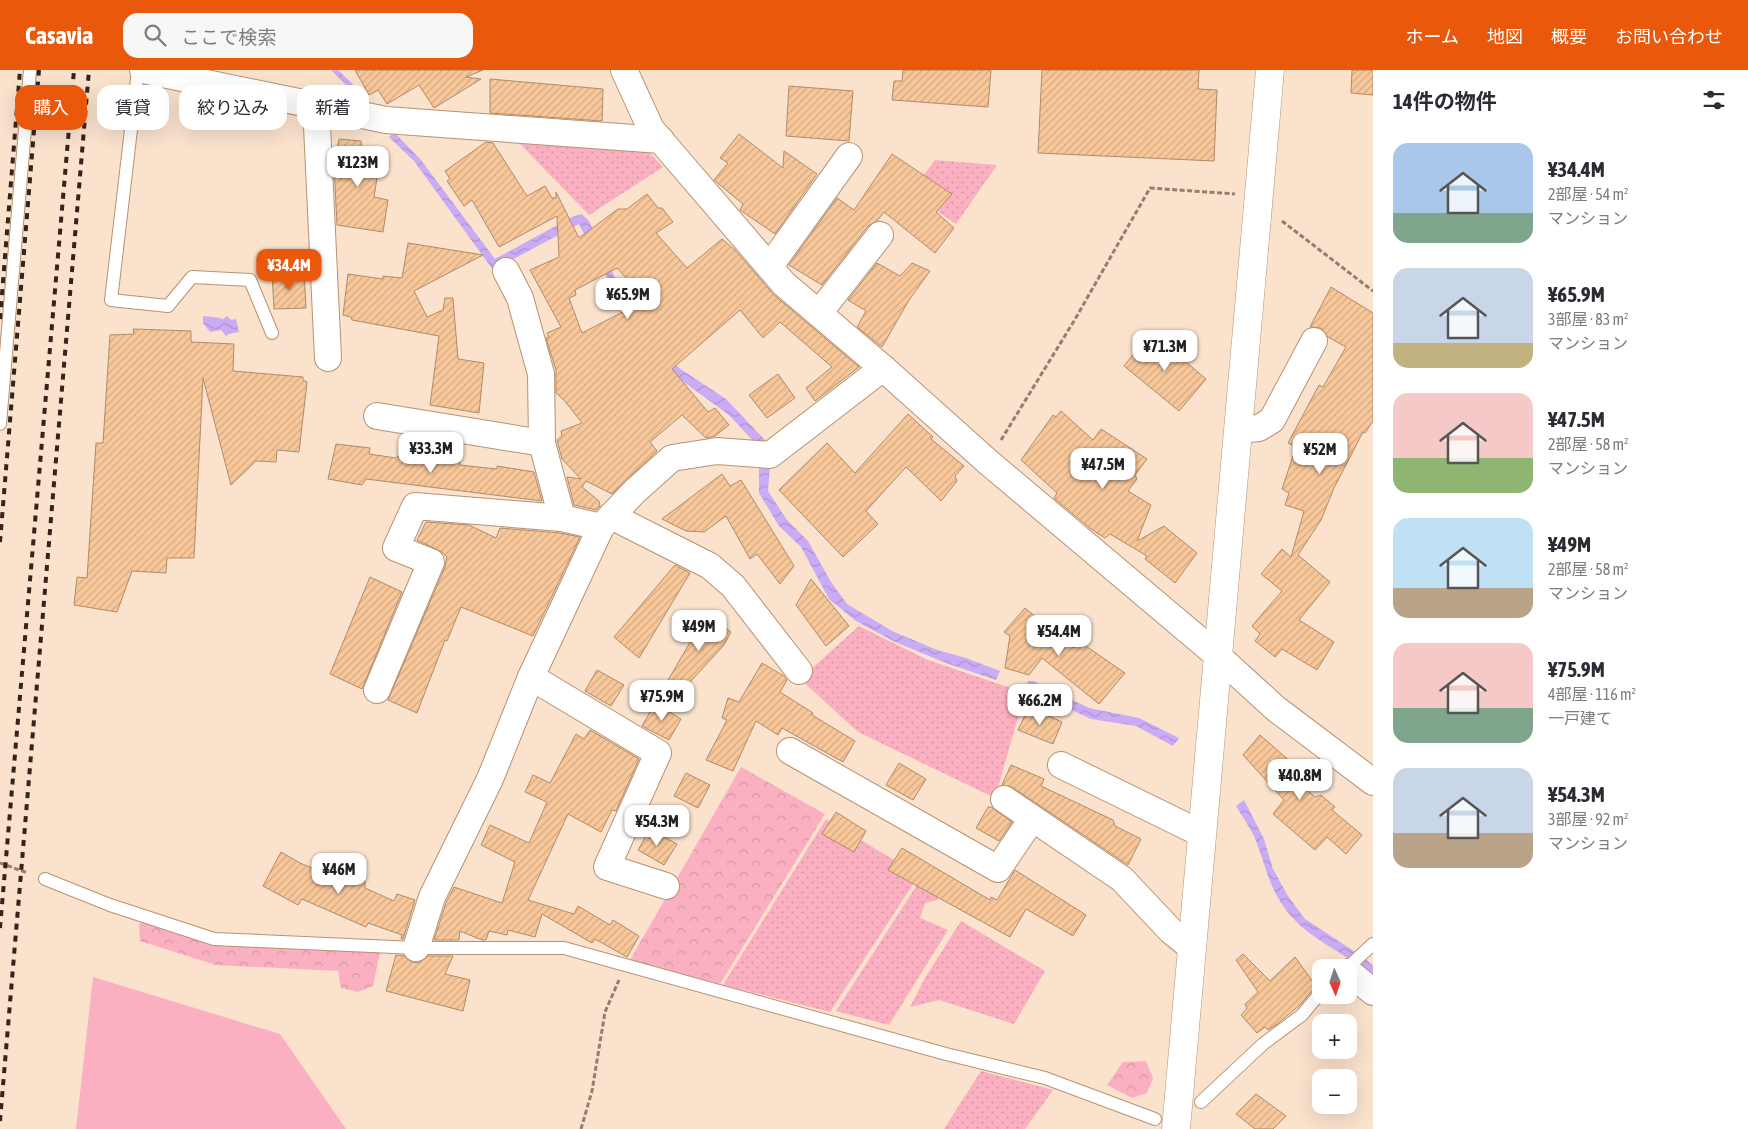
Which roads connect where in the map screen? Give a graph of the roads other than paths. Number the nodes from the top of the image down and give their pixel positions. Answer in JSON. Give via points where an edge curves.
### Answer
{"nodes":[{"id":1,"x":30,"y":70,"type":"edge"},
{"id":2,"x":138,"y":70,"type":"edge"},
{"id":3,"x":144,"y":70,"type":"edge"},
{"id":4,"x":624,"y":70,"type":"edge"},
{"id":5,"x":1270,"y":70,"type":"edge"},
{"id":6,"x":297,"y":101,"type":"edge"},
{"id":7,"x":369,"y":116,"type":"edge"},
{"id":8,"x":317,"y":130,"type":"edge"},
{"id":9,"x":661,"y":140,"type":"junction"},
{"id":10,"x":849,"y":156,"type":"dead end"},
{"id":11,"x":880,"y":235,"type":"dead end"},
{"id":12,"x":770,"y":266,"type":"junction"},
{"id":13,"x":506,"y":271,"type":"dead end"},
{"id":14,"x":819,"y":313,"type":"junction"},
{"id":15,"x":272,"y":333,"type":"dead end"},
{"id":16,"x":1314,"y":341,"type":"dead end"},
{"id":17,"x":328,"y":358,"type":"dead end"},
{"id":18,"x":883,"y":368,"type":"junction"},
{"id":19,"x":378,"y":416,"type":"dead end"},
{"id":20,"x":0,"y":424,"type":"edge"},
{"id":21,"x":1238,"y":430,"type":"junction"},
{"id":22,"x":542,"y":443,"type":"junction"},
{"id":23,"x":562,"y":518,"type":"junction"},
{"id":24,"x":606,"y":522,"type":"junction"},
{"id":25,"x":1218,"y":655,"type":"junction"},
{"id":26,"x":799,"y":672,"type":"dead end"},
{"id":27,"x":531,"y":677,"type":"junction"},
{"id":28,"x":377,"y":690,"type":"dead end"},
{"id":29,"x":790,"y":751,"type":"dead end"},
{"id":30,"x":1061,"y":765,"type":"dead end"},
{"id":31,"x":1373,"y":782,"type":"edge"},
{"id":32,"x":1004,"y":799,"type":"dead end"},
{"id":33,"x":1032,"y":818,"type":"junction"},
{"id":34,"x":1202,"y":834,"type":"junction"},
{"id":35,"x":45,"y":880,"type":"road end"},
{"id":36,"x":666,"y":886,"type":"dead end"},
{"id":37,"x":1373,"y":944,"type":"edge"},
{"id":38,"x":416,"y":948,"type":"junction"},
{"id":39,"x":1192,"y":948,"type":"junction"},
{"id":40,"x":1357,"y":959,"type":"edge"},
{"id":41,"x":1358,"y":980,"type":"edge"},
{"id":42,"x":1373,"y":992,"type":"edge"},
{"id":43,"x":1312,"y":1003,"type":"edge"},
{"id":44,"x":1200,"y":1102,"type":"dead end"},
{"id":45,"x":1166,"y":1124,"type":"edge"}],
"edges":[{"from":1,"to":20,"type":"lane"},
{"from":2,"to":15,"type":"lane","via":[[111,300],[168,306],[192,277],[250,280]]},
{"from":3,"to":6,"type":"street"},
{"from":4,"to":9,"type":"street","via":[[651,129]]},
{"from":5,"to":21,"type":"street"},
{"from":7,"to":9,"type":"street"},
{"from":8,"to":17,"type":"street"},
{"from":9,"to":12,"type":"street"},
{"from":10,"to":12,"type":"street"},
{"from":11,"to":14,"type":"street"},
{"from":12,"to":14,"type":"street","via":[[784,284]]},
{"from":13,"to":22,"type":"street","via":[[520,298],[541,374]]},
{"from":14,"to":18,"type":"street"},
{"from":16,"to":21,"type":"street","via":[[1272,420],[1259,428]]},
{"from":18,"to":24,"type":"street","via":[[770,455],[717,451],[672,458]]},
{"from":18,"to":25,"type":"street","via":[[988,462]]},
{"from":19,"to":22,"type":"street"},
{"from":21,"to":25,"type":"street"},
{"from":22,"to":23,"type":"street"},
{"from":23,"to":24,"type":"street"},
{"from":23,"to":28,"type":"street","via":[[415,506],[396,548],[430,562]]},
{"from":24,"to":26,"type":"street","via":[[710,566],[733,586]]},
{"from":24,"to":27,"type":"street"},
{"from":25,"to":31,"type":"street","via":[[1275,708]]},
{"from":25,"to":34,"type":"street"},
{"from":27,"to":36,"type":"street","via":[[658,752],[607,867]]},
{"from":27,"to":38,"type":"street","via":[[490,779],[432,897]]},
{"from":29,"to":33,"type":"street","via":[[998,869]]},
{"from":30,"to":34,"type":"street"},
{"from":32,"to":33,"type":"street"},
{"from":33,"to":39,"type":"street","via":[[1122,880]]},
{"from":34,"to":39,"type":"street"},
{"from":35,"to":38,"type":"lane","via":[[214,939]]},
{"from":37,"to":40,"type":"lane"},
{"from":38,"to":45,"type":"lane","via":[[564,948],[946,1054],[1045,1078]]},
{"from":39,"to":45,"type":"street"},
{"from":41,"to":42,"type":"street"},
{"from":43,"to":44,"type":"lane"}]}
